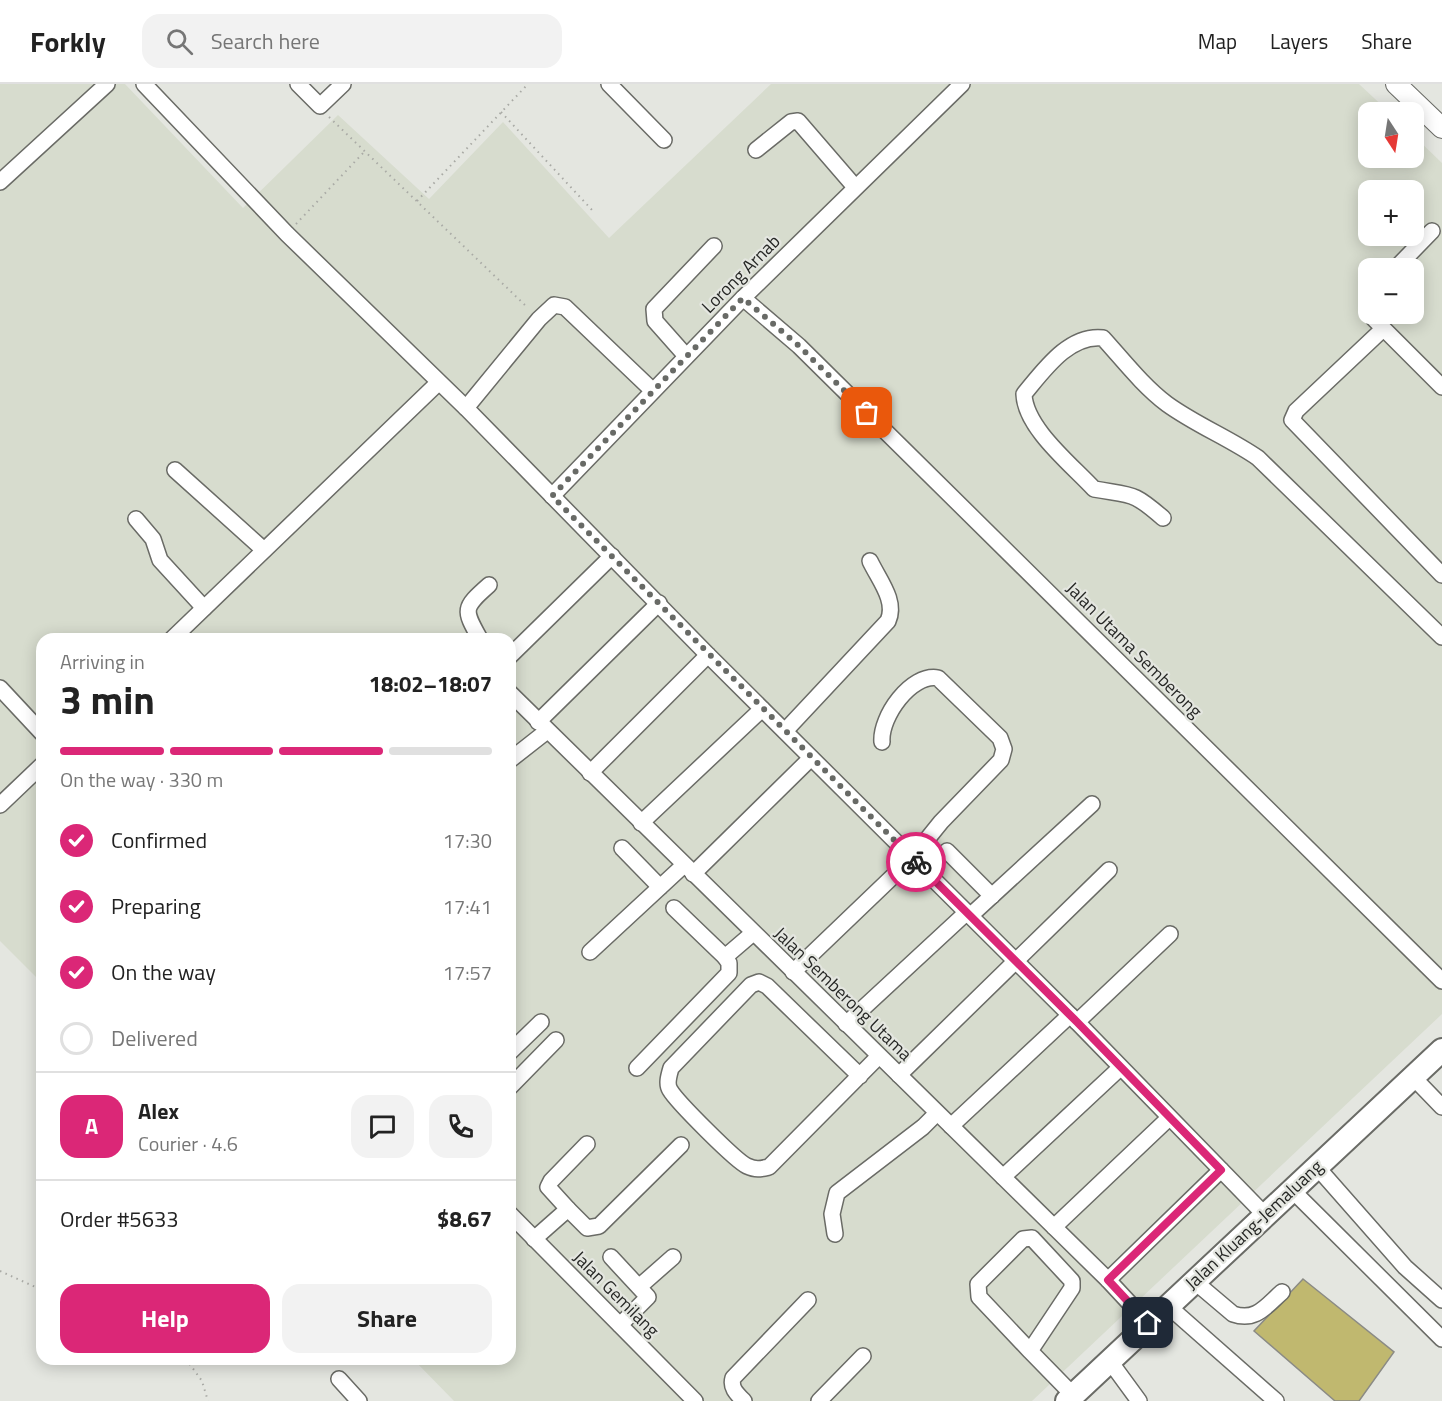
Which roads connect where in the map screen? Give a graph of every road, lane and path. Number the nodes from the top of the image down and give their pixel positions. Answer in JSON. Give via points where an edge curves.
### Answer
{"nodes":[{"id":1,"x":106,"y":84,"type":"edge"},
{"id":2,"x":144,"y":84,"type":"edge"},
{"id":3,"x":298,"y":84,"type":"edge"},
{"id":4,"x":343,"y":84,"type":"edge"},
{"id":5,"x":528,"y":84,"type":"edge"},
{"id":6,"x":609,"y":84,"type":"edge"},
{"id":7,"x":962,"y":84,"type":"edge"},
{"id":8,"x":1396,"y":84,"type":"edge"},
{"id":9,"x":320,"y":106,"type":"junction"},
{"id":10,"x":501,"y":112,"type":"junction"},
{"id":11,"x":1442,"y":128,"type":"edge"},
{"id":12,"x":664,"y":140,"type":"dead end"},
{"id":13,"x":756,"y":150,"type":"dead end"},
{"id":14,"x":364,"y":152,"type":"junction"},
{"id":15,"x":0,"y":182,"type":"edge"},
{"id":16,"x":855,"y":187,"type":"junction"},
{"id":17,"x":417,"y":201,"type":"junction"},
{"id":18,"x":592,"y":210,"type":"dead end"},
{"id":19,"x":1432,"y":231,"type":"dead end"},
{"id":20,"x":287,"y":234,"type":"junction"},
{"id":21,"x":714,"y":246,"type":"dead end"},
{"id":22,"x":1406,"y":258,"type":"edge"},
{"id":23,"x":743,"y":298,"type":"junction"},
{"id":24,"x":539,"y":319,"type":"junction"},
{"id":25,"x":1378,"y":324,"type":"edge"},
{"id":26,"x":1383,"y":329,"type":"junction"},
{"id":27,"x":686,"y":356,"type":"junction"},
{"id":28,"x":438,"y":383,"type":"junction"},
{"id":29,"x":1442,"y":387,"type":"edge"},
{"id":30,"x":652,"y":390,"type":"junction"},
{"id":31,"x":466,"y":408,"type":"junction"},
{"id":32,"x":175,"y":470,"type":"dead end"},
{"id":33,"x":552,"y":496,"type":"junction"},
{"id":34,"x":1162,"y":518,"type":"dead end"},
{"id":35,"x":136,"y":519,"type":"dead end"},
{"id":36,"x":264,"y":550,"type":"junction"},
{"id":37,"x":612,"y":556,"type":"junction"},
{"id":38,"x":870,"y":561,"type":"dead end"},
{"id":39,"x":1442,"y":575,"type":"edge"},
{"id":40,"x":489,"y":585,"type":"dead end"},
{"id":41,"x":659,"y":603,"type":"junction"},
{"id":42,"x":204,"y":608,"type":"junction"},
{"id":43,"x":178,"y":633,"type":"edge"},
{"id":44,"x":477,"y":633,"type":"edge"},
{"id":45,"x":1442,"y":637,"type":"edge"},
{"id":46,"x":516,"y":650,"type":"edge"},
{"id":47,"x":708,"y":655,"type":"junction"},
{"id":48,"x":0,"y":688,"type":"edge"},
{"id":49,"x":516,"y":699,"type":"edge"},
{"id":50,"x":762,"y":709,"type":"junction"},
{"id":51,"x":542,"y":726,"type":"junction"},
{"id":52,"x":36,"y":727,"type":"edge"},
{"id":53,"x":785,"y":731,"type":"junction"},
{"id":54,"x":882,"y":742,"type":"dead end"},
{"id":55,"x":516,"y":754,"type":"edge"},
{"id":56,"x":811,"y":758,"type":"junction"},
{"id":57,"x":36,"y":771,"type":"edge"},
{"id":58,"x":590,"y":773,"type":"junction"},
{"id":59,"x":1092,"y":804,"type":"dead end"},
{"id":60,"x":0,"y":805,"type":"edge"},
{"id":61,"x":641,"y":823,"type":"junction"},
{"id":62,"x":622,"y":848,"type":"dead end"},
{"id":63,"x":947,"y":851,"type":"dead end"},
{"id":64,"x":912,"y":858,"type":"junction"},
{"id":65,"x":688,"y":869,"type":"junction"},
{"id":66,"x":1109,"y":870,"type":"dead end"},
{"id":67,"x":660,"y":887,"type":"junction"},
{"id":68,"x":992,"y":896,"type":"junction"},
{"id":69,"x":674,"y":908,"type":"dead end"},
{"id":70,"x":968,"y":914,"type":"junction"},
{"id":71,"x":753,"y":933,"type":"junction"},
{"id":72,"x":1170,"y":934,"type":"dead end"},
{"id":73,"x":590,"y":952,"type":"dead end"},
{"id":74,"x":725,"y":957,"type":"junction"},
{"id":75,"x":1016,"y":962,"type":"junction"},
{"id":76,"x":793,"y":972,"type":"junction"},
{"id":77,"x":1442,"y":981,"type":"edge"},
{"id":78,"x":1073,"y":1018,"type":"junction"},
{"id":79,"x":541,"y":1022,"type":"dead end"},
{"id":80,"x":846,"y":1024,"type":"junction"},
{"id":81,"x":556,"y":1040,"type":"dead end"},
{"id":82,"x":516,"y":1046,"type":"edge"},
{"id":83,"x":1442,"y":1050,"type":"edge"},
{"id":84,"x":879,"y":1056,"type":"junction"},
{"id":85,"x":637,"y":1068,"type":"dead end"},
{"id":86,"x":1120,"y":1068,"type":"junction"},
{"id":87,"x":899,"y":1075,"type":"junction"},
{"id":88,"x":860,"y":1076,"type":"junction"},
{"id":89,"x":1413,"y":1077,"type":"junction"},
{"id":90,"x":516,"y":1081,"type":"edge"},
{"id":91,"x":1442,"y":1107,"type":"edge"},
{"id":92,"x":937,"y":1113,"type":"junction"},
{"id":93,"x":1169,"y":1118,"type":"junction"},
{"id":94,"x":951,"y":1126,"type":"junction"},
{"id":95,"x":587,"y":1144,"type":"dead end"},
{"id":96,"x":681,"y":1144,"type":"dead end"},
{"id":97,"x":1317,"y":1167,"type":"junction"},
{"id":98,"x":1221,"y":1170,"type":"junction"},
{"id":99,"x":1003,"y":1177,"type":"junction"},
{"id":100,"x":1292,"y":1190,"type":"junction"},
{"id":101,"x":568,"y":1209,"type":"junction"},
{"id":102,"x":1265,"y":1215,"type":"junction"},
{"id":103,"x":516,"y":1220,"type":"edge"},
{"id":104,"x":1054,"y":1227,"type":"junction"},
{"id":105,"x":835,"y":1234,"type":"dead end"},
{"id":106,"x":534,"y":1239,"type":"junction"},
{"id":107,"x":611,"y":1257,"type":"dead end"},
{"id":108,"x":674,"y":1257,"type":"dead end"},
{"id":109,"x":0,"y":1270,"type":"edge"},
{"id":110,"x":1108,"y":1280,"type":"junction"},
{"id":111,"x":1194,"y":1281,"type":"junction"},
{"id":112,"x":640,"y":1286,"type":"junction"},
{"id":113,"x":36,"y":1287,"type":"edge"},
{"id":114,"x":1282,"y":1292,"type":"dead end"},
{"id":115,"x":808,"y":1300,"type":"dead end"},
{"id":116,"x":1442,"y":1300,"type":"edge"},
{"id":117,"x":1167,"y":1305,"type":"junction"},
{"id":118,"x":1148,"y":1323,"type":"junction"},
{"id":119,"x":620,"y":1325,"type":"junction"},
{"id":120,"x":1442,"y":1339,"type":"edge"},
{"id":121,"x":1030,"y":1351,"type":"junction"},
{"id":122,"x":863,"y":1356,"type":"dead end"},
{"id":123,"x":1109,"y":1360,"type":"junction"},
{"id":124,"x":190,"y":1365,"type":"edge"},
{"id":125,"x":339,"y":1379,"type":"dead end"},
{"id":126,"x":1070,"y":1398,"type":"edge"},
{"id":127,"x":208,"y":1401,"type":"edge"},
{"id":128,"x":359,"y":1401,"type":"edge"},
{"id":129,"x":694,"y":1401,"type":"edge"},
{"id":130,"x":744,"y":1401,"type":"edge"},
{"id":131,"x":819,"y":1401,"type":"edge"},
{"id":132,"x":1139,"y":1401,"type":"edge"},
{"id":133,"x":1276,"y":1401,"type":"edge"}],
"edges":[{"from":1,"to":15,"type":"street"},
{"from":2,"to":20,"type":"street"},
{"from":3,"to":9,"type":"street"},
{"from":4,"to":9,"type":"street"},
{"from":5,"to":10,"type":"path"},
{"from":6,"to":12,"type":"street"},
{"from":7,"to":16,"type":"street","name":"Lorong Arnab"},
{"from":8,"to":11,"type":"main road"},
{"from":9,"to":14,"type":"path"},
{"from":10,"to":17,"type":"path"},
{"from":10,"to":18,"type":"path"},
{"from":13,"to":16,"type":"street","via":[[791,122],[798,121]]},
{"from":14,"to":17,"type":"path"},
{"from":14,"to":20,"type":"path"},
{"from":16,"to":23,"type":"street","name":"Lorong Arnab"},
{"from":17,"to":24,"type":"path"},
{"from":19,"to":22,"type":"street"},
{"from":20,"to":28,"type":"street"},
{"from":21,"to":27,"type":"street","via":[[654,309],[655,321]]},
{"from":23,"to":27,"type":"street","name":"Lorong Arnab"},
{"from":23,"to":77,"type":"street","name":"Jalan Utama Semberong","via":[[799,346]]},
{"from":24,"to":30,"type":"street","via":[[554,305],[565,307]]},
{"from":24,"to":31,"type":"street"},
{"from":25,"to":26,"type":"street"},
{"from":26,"to":29,"type":"street"},
{"from":26,"to":39,"type":"street","via":[[1296,411],[1292,420]]},
{"from":27,"to":30,"type":"street","name":"Lorong Arnab"},
{"from":28,"to":31,"type":"street"},
{"from":28,"to":36,"type":"street"},
{"from":30,"to":33,"type":"street","name":"Lorong Arnab"},
{"from":31,"to":33,"type":"street"},
{"from":32,"to":36,"type":"street"},
{"from":33,"to":37,"type":"street"},
{"from":34,"to":45,"type":"street","via":[[1125,492],[1094,489],[1035,426],[1025,408],[1024,394],[1078,341],[1103,338],[1165,402],[1258,458]]},
{"from":35,"to":42,"type":"street","via":[[153,539],[160,560]]},
{"from":36,"to":42,"type":"street"},
{"from":37,"to":41,"type":"street"},
{"from":37,"to":46,"type":"street"},
{"from":38,"to":53,"type":"street","via":[[891,603],[888,621]]},
{"from":40,"to":44,"type":"street","via":[[468,603],[466,610]]},
{"from":41,"to":47,"type":"street"},
{"from":41,"to":51,"type":"street"},
{"from":42,"to":43,"type":"street"},
{"from":47,"to":50,"type":"street"},
{"from":47,"to":58,"type":"street"},
{"from":48,"to":52,"type":"street"},
{"from":49,"to":51,"type":"street","name":"Jalan Semberong Utama"},
{"from":50,"to":53,"type":"street"},
{"from":50,"to":61,"type":"street"},
{"from":51,"to":55,"type":"street"},
{"from":51,"to":58,"type":"street","name":"Jalan Semberong Utama"},
{"from":53,"to":56,"type":"street"},
{"from":54,"to":64,"type":"street","via":[[881,729],[888,714],[917,681],[928,676],[938,678],[1000,738],[1004,749],[1001,760]]},
{"from":56,"to":64,"type":"street"},
{"from":56,"to":65,"type":"street"},
{"from":57,"to":60,"type":"street"},
{"from":58,"to":61,"type":"street","name":"Jalan Semberong Utama"},
{"from":59,"to":68,"type":"street"},
{"from":61,"to":65,"type":"street","name":"Jalan Semberong Utama"},
{"from":62,"to":67,"type":"street"},
{"from":63,"to":68,"type":"street"},
{"from":64,"to":70,"type":"street"},
{"from":64,"to":76,"type":"street"},
{"from":65,"to":67,"type":"street"},
{"from":65,"to":71,"type":"street","name":"Jalan Semberong Utama"},
{"from":66,"to":75,"type":"street"},
{"from":67,"to":73,"type":"street"},
{"from":68,"to":70,"type":"street"},
{"from":69,"to":74,"type":"street"},
{"from":70,"to":75,"type":"street"},
{"from":70,"to":80,"type":"street"},
{"from":71,"to":74,"type":"street"},
{"from":71,"to":76,"type":"street","name":"Jalan Semberong Utama"},
{"from":72,"to":78,"type":"street"},
{"from":74,"to":85,"type":"street","via":[[729,974]]},
{"from":75,"to":78,"type":"street"},
{"from":75,"to":87,"type":"street"},
{"from":76,"to":80,"type":"street","name":"Jalan Semberong Utama"},
{"from":78,"to":86,"type":"street"},
{"from":78,"to":94,"type":"street"},
{"from":79,"to":82,"type":"street"},
{"from":80,"to":84,"type":"street","name":"Jalan Semberong Utama"},
{"from":81,"to":90,"type":"street"},
{"from":83,"to":89,"type":"highway","name":"Jalan Kluang-Jemaluang"},
{"from":84,"to":87,"type":"street","name":"Jalan Semberong Utama"},
{"from":84,"to":88,"type":"street"},
{"from":86,"to":93,"type":"street"},
{"from":86,"to":99,"type":"street"},
{"from":87,"to":92,"type":"street","name":"Jalan Semberong Utama"},
{"from":88,"to":88,"type":"street","via":[[769,1167],[757,1170],[744,1165],[669,1090],[668,1079],[670,1068],[759,982]]},
{"from":89,"to":91,"type":"street"},
{"from":89,"to":97,"type":"highway","name":"Jalan Kluang-Jemaluang"},
{"from":92,"to":94,"type":"street","name":"Jalan Semberong Utama"},
{"from":92,"to":105,"type":"street","via":[[837,1193],[832,1214]]},
{"from":93,"to":98,"type":"street"},
{"from":93,"to":104,"type":"street"},
{"from":94,"to":99,"type":"street","name":"Jalan Semberong Utama"},
{"from":95,"to":101,"type":"street","via":[[548,1187]]},
{"from":96,"to":101,"type":"street","via":[[599,1226],[587,1228]]},
{"from":97,"to":100,"type":"highway","name":"Jalan Kluang-Jemaluang"},
{"from":97,"to":116,"type":"street","via":[[1406,1267]]},
{"from":98,"to":102,"type":"street"},
{"from":98,"to":110,"type":"street"},
{"from":99,"to":104,"type":"street","name":"Jalan Semberong Utama"},
{"from":100,"to":102,"type":"highway","name":"Jalan Kluang-Jemaluang"},
{"from":100,"to":120,"type":"street"},
{"from":101,"to":106,"type":"street"},
{"from":102,"to":111,"type":"highway","name":"Jalan Kluang-Jemaluang"},
{"from":103,"to":106,"type":"street","name":"Jalan Gemilang"},
{"from":104,"to":110,"type":"street","name":"Jalan Semberong Utama"},
{"from":106,"to":119,"type":"street","name":"Jalan Gemilang"},
{"from":107,"to":112,"type":"street"},
{"from":108,"to":112,"type":"street"},
{"from":109,"to":113,"type":"path"},
{"from":110,"to":118,"type":"street","name":"Jalan Semberong Utama"},
{"from":111,"to":114,"type":"street","via":[[1241,1317],[1256,1315]]},
{"from":111,"to":117,"type":"highway","name":"Jalan Kluang-Jemaluang"},
{"from":112,"to":119,"type":"street","via":[[648,1300]]},
{"from":115,"to":130,"type":"street","via":[[733,1378],[734,1390]]},
{"from":117,"to":118,"type":"highway","name":"Jalan Kluang-Jemaluang"},
{"from":117,"to":133,"type":"street"},
{"from":118,"to":123,"type":"highway","name":"Jalan Kluang-Jemaluang"},
{"from":119,"to":129,"type":"street","name":"Jalan Gemilang"},
{"from":121,"to":121,"type":"street","via":[[1072,1288],[1072,1281],[1032,1238],[1027,1238],[978,1284],[977,1291]]},
{"from":121,"to":126,"type":"street"},
{"from":122,"to":131,"type":"street"},
{"from":123,"to":126,"type":"highway","name":"Jalan Kluang-Jemaluang"},
{"from":123,"to":132,"type":"street"},
{"from":124,"to":127,"type":"path","via":[[202,1381]]},
{"from":125,"to":128,"type":"street"}]}
